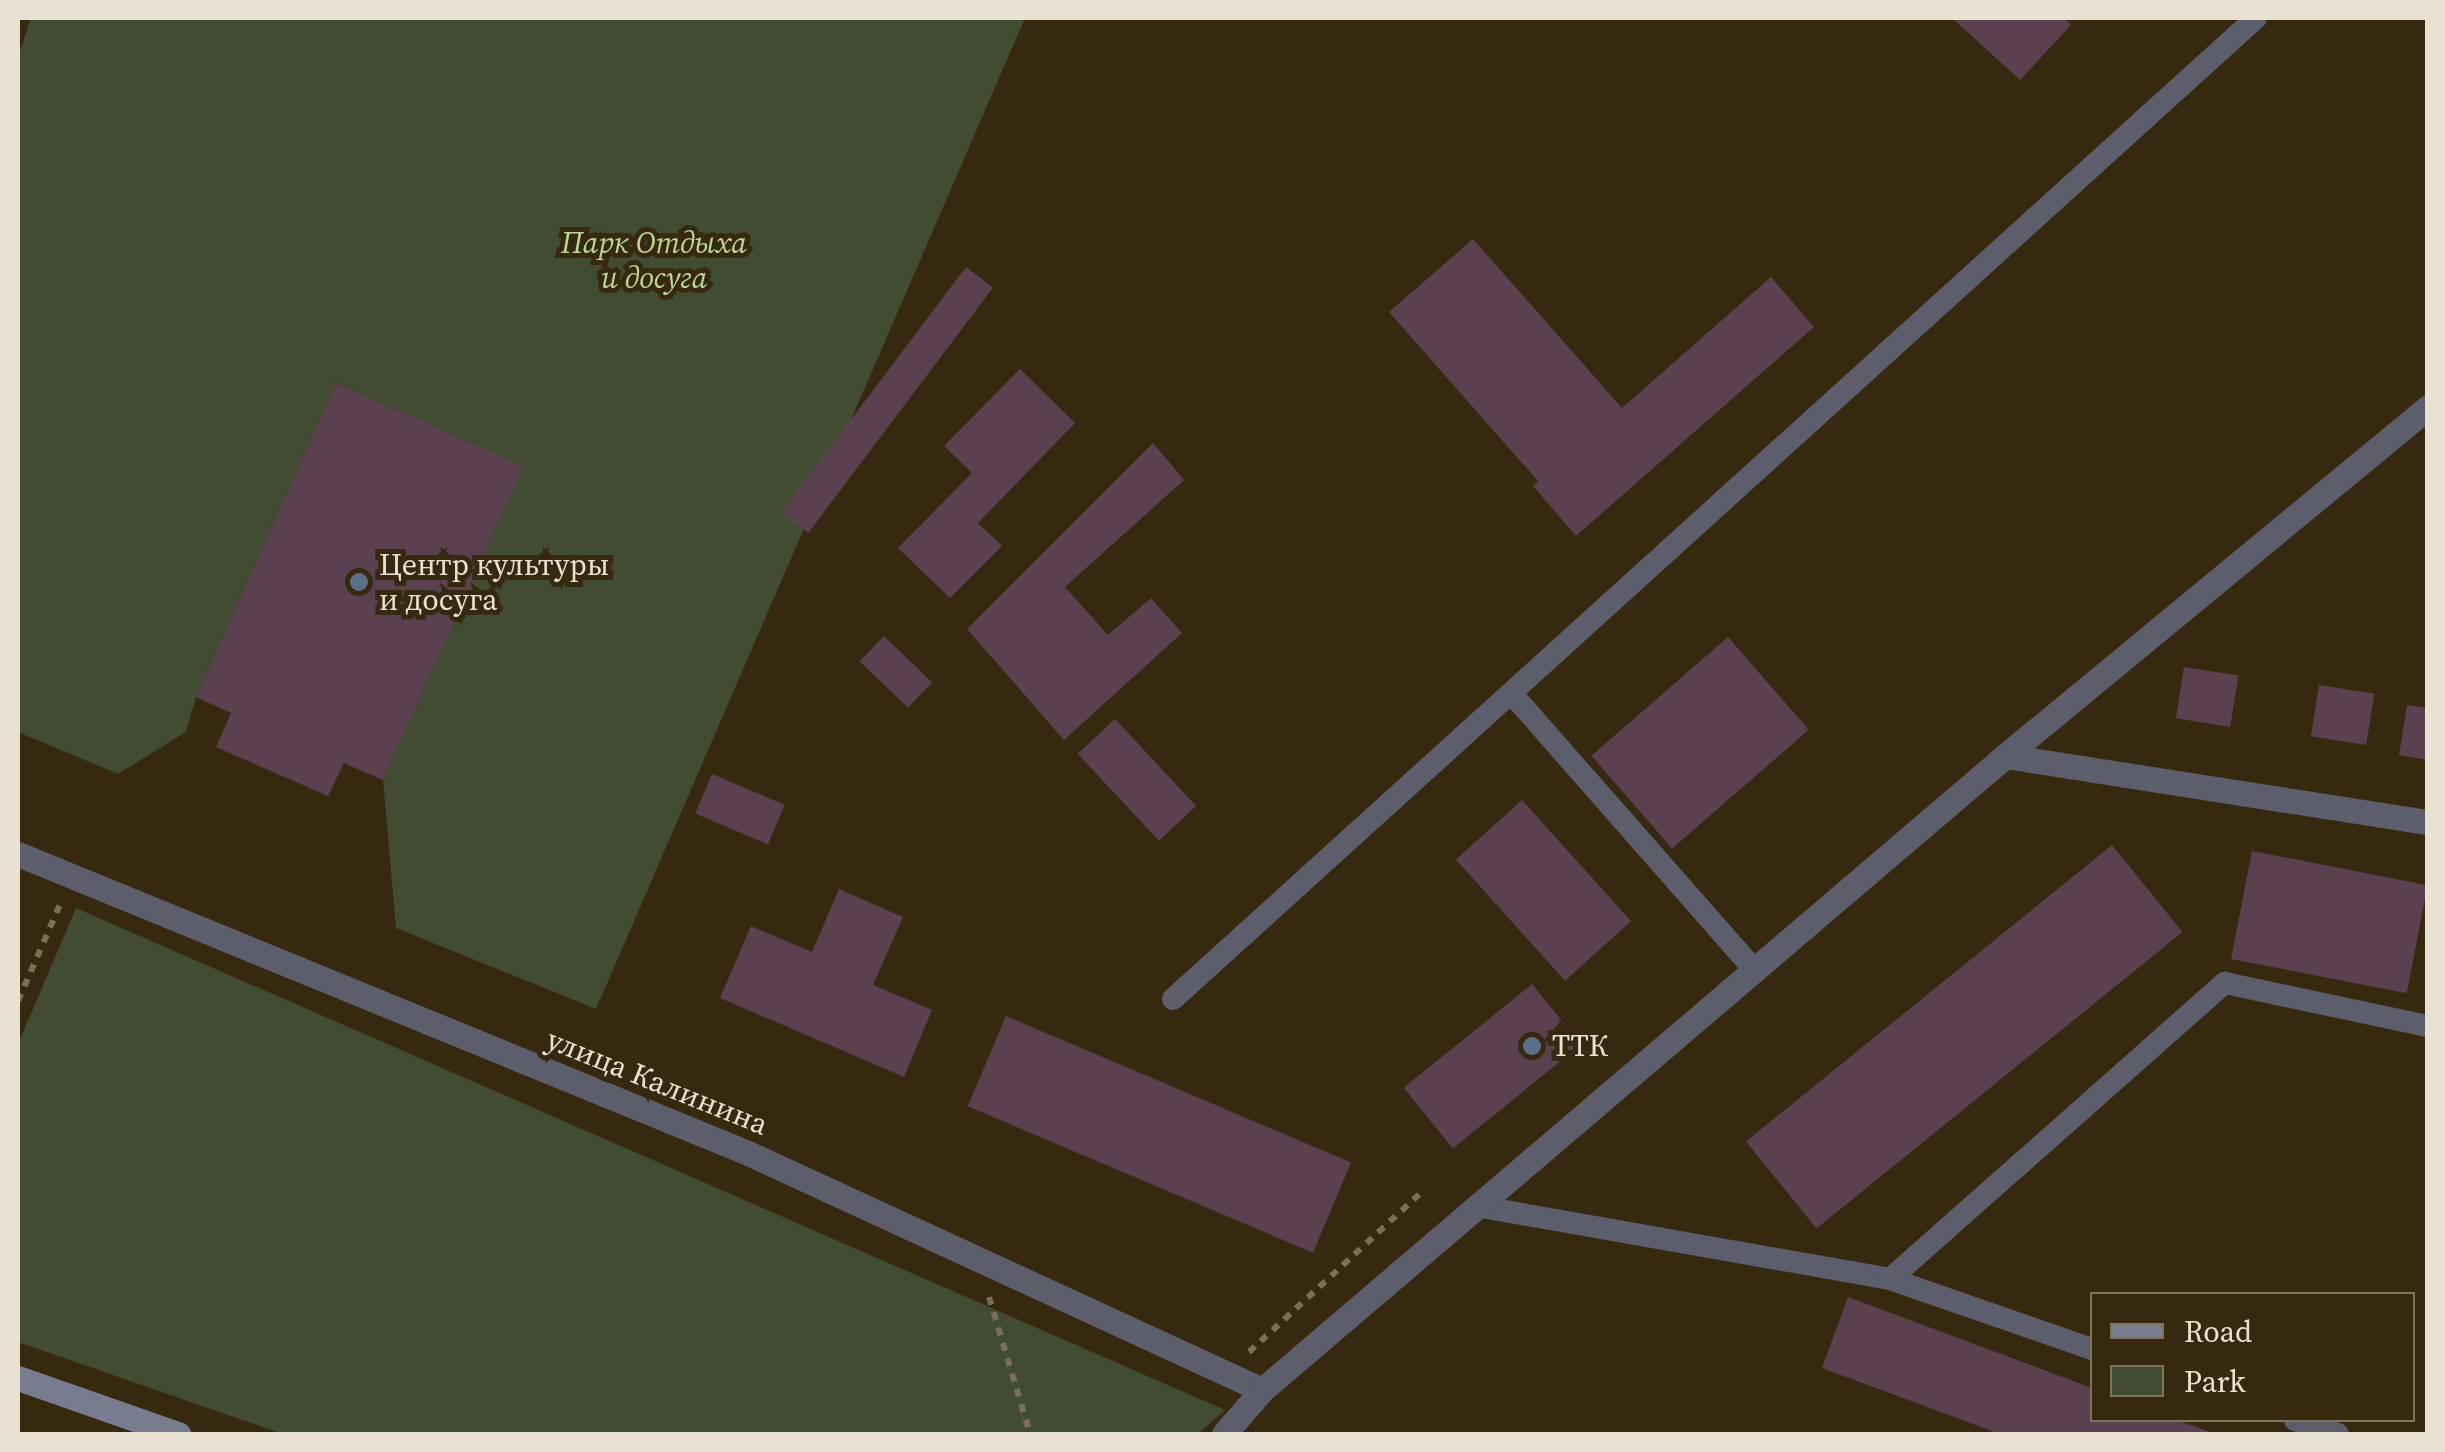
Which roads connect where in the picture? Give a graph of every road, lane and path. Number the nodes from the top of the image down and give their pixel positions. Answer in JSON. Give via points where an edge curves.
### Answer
{"nodes":[{"id":1,"x":2256,"y":18,"type":"edge"},
{"id":2,"x":2428,"y":407,"type":"edge"},
{"id":3,"x":1512,"y":694,"type":"junction"},
{"id":4,"x":2005,"y":756,"type":"junction"},
{"id":5,"x":2428,"y":822,"type":"edge"},
{"id":6,"x":18,"y":854,"type":"edge"},
{"id":7,"x":71,"y":879,"type":"junction"},
{"id":8,"x":1755,"y":971,"type":"junction"},
{"id":9,"x":1172,"y":998,"type":"dead end"},
{"id":10,"x":18,"y":1002,"type":"edge"},
{"id":11,"x":2428,"y":1026,"type":"edge"},
{"id":12,"x":1424,"y":1190,"type":"dead end"},
{"id":13,"x":1482,"y":1207,"type":"junction"},
{"id":14,"x":977,"y":1256,"type":"junction"},
{"id":15,"x":1890,"y":1279,"type":"junction"},
{"id":16,"x":2090,"y":1348,"type":"edge"},
{"id":17,"x":1228,"y":1375,"type":"junction"},
{"id":18,"x":18,"y":1378,"type":"edge"},
{"id":19,"x":1262,"y":1390,"type":"junction"},
{"id":20,"x":2300,"y":1422,"type":"edge"},
{"id":21,"x":178,"y":1434,"type":"edge"},
{"id":22,"x":1030,"y":1434,"type":"edge"},
{"id":23,"x":1224,"y":1434,"type":"edge"},
{"id":24,"x":2338,"y":1434,"type":"edge"}],
"edges":[{"from":1,"to":3,"type":"lane"},
{"from":2,"to":4,"type":"street"},
{"from":3,"to":8,"type":"lane"},
{"from":3,"to":9,"type":"lane"},
{"from":4,"to":5,"type":"street"},
{"from":4,"to":8,"type":"street"},
{"from":6,"to":7,"type":"street","name":"улица Калинина"},
{"from":7,"to":10,"type":"path"},
{"from":7,"to":14,"type":"street","name":"улица Калинина","via":[[748,1153]]},
{"from":8,"to":13,"type":"street"},
{"from":11,"to":15,"type":"lane","via":[[2225,984]]},
{"from":12,"to":17,"type":"path","via":[[1279,1318]]},
{"from":13,"to":15,"type":"lane"},
{"from":13,"to":19,"type":"street"},
{"from":14,"to":17,"type":"street","name":"улица Калинина"},
{"from":14,"to":22,"type":"path"},
{"from":15,"to":16,"type":"lane"},
{"from":17,"to":19,"type":"street","name":"улица Калинина"},
{"from":18,"to":21,"type":"main road"},
{"from":19,"to":23,"type":"street"},
{"from":20,"to":24,"type":"lane"}]}
